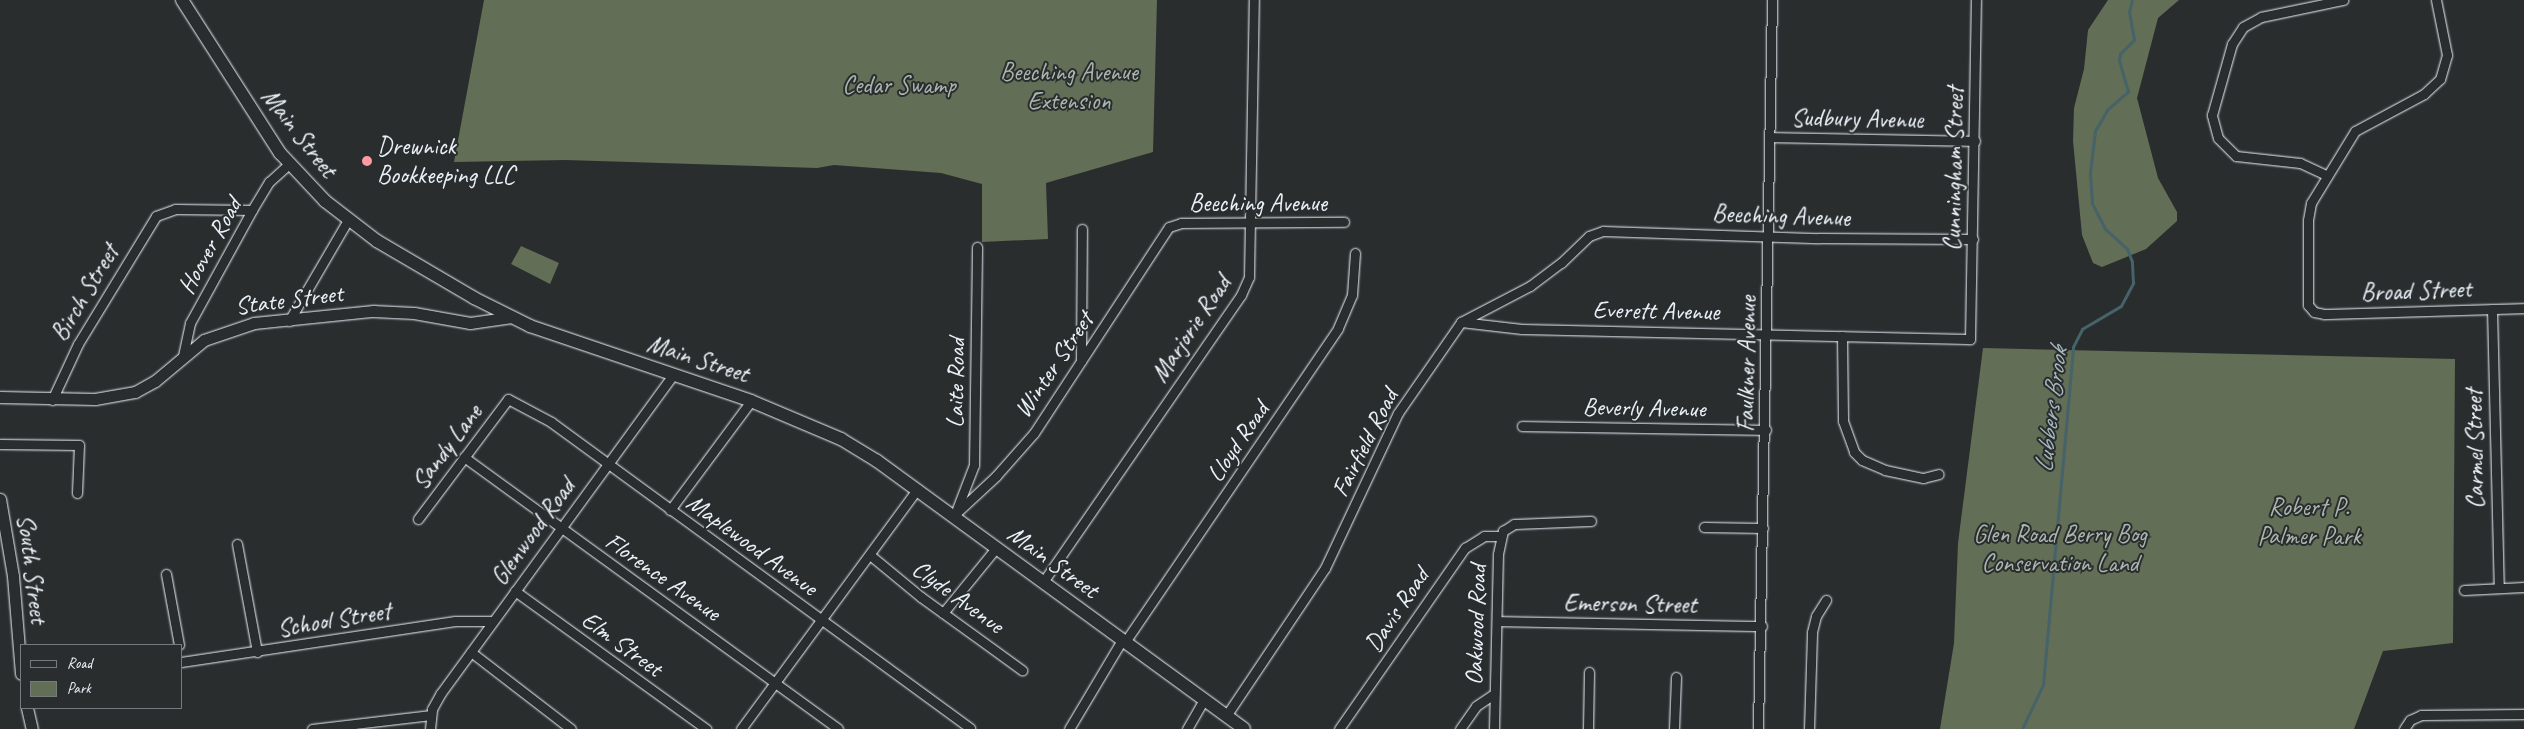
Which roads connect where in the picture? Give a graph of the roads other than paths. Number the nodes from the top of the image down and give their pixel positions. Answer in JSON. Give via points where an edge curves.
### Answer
{"nodes":[{"id":1,"x":182,"y":0,"type":"edge"},
{"id":2,"x":1254,"y":0,"type":"edge"},
{"id":3,"x":1772,"y":0,"type":"edge"},
{"id":4,"x":1976,"y":0,"type":"edge"},
{"id":5,"x":2343,"y":0,"type":"edge"},
{"id":6,"x":2436,"y":0,"type":"edge"},
{"id":7,"x":1769,"y":137,"type":"junction"},
{"id":8,"x":1975,"y":141,"type":"junction"},
{"id":9,"x":289,"y":164,"type":"junction"},
{"id":10,"x":2326,"y":175,"type":"junction"},
{"id":11,"x":252,"y":210,"type":"junction"},
{"id":12,"x":348,"y":220,"type":"junction"},
{"id":13,"x":1248,"y":221,"type":"junction"},
{"id":14,"x":1344,"y":222,"type":"dead end"},
{"id":15,"x":1173,"y":225,"type":"joint"},
{"id":16,"x":1082,"y":229,"type":"dead end"},
{"id":17,"x":1589,"y":236,"type":"joint"},
{"id":18,"x":1769,"y":236,"type":"junction"},
{"id":19,"x":1973,"y":239,"type":"junction"},
{"id":20,"x":977,"y":247,"type":"dead end"},
{"id":21,"x":1355,"y":253,"type":"dead end"},
{"id":22,"x":2524,"y":308,"type":"edge"},
{"id":23,"x":2492,"y":309,"type":"junction"},
{"id":24,"x":512,"y":317,"type":"junction"},
{"id":25,"x":289,"y":320,"type":"junction"},
{"id":26,"x":1461,"y":322,"type":"junction"},
{"id":27,"x":1767,"y":334,"type":"junction"},
{"id":28,"x":1842,"y":336,"type":"junction"},
{"id":29,"x":1970,"y":339,"type":"joint"},
{"id":30,"x":183,"y":356,"type":"junction"},
{"id":31,"x":1081,"y":361,"type":"junction"},
{"id":32,"x":673,"y":375,"type":"junction"},
{"id":33,"x":0,"y":397,"type":"edge"},
{"id":34,"x":508,"y":399,"type":"joint"},
{"id":35,"x":52,"y":400,"type":"junction"},
{"id":36,"x":751,"y":401,"type":"junction"},
{"id":37,"x":1522,"y":426,"type":"dead end"},
{"id":38,"x":1766,"y":430,"type":"junction"},
{"id":39,"x":0,"y":444,"type":"edge"},
{"id":40,"x":464,"y":457,"type":"junction"},
{"id":41,"x":607,"y":465,"type":"junction"},
{"id":42,"x":1939,"y":474,"type":"dead end"},
{"id":43,"x":917,"y":490,"type":"junction"},
{"id":44,"x":77,"y":493,"type":"dead end"},
{"id":45,"x":0,"y":499,"type":"edge"},
{"id":46,"x":670,"y":510,"type":"junction"},
{"id":47,"x":953,"y":516,"type":"junction"},
{"id":48,"x":418,"y":519,"type":"dead end"},
{"id":49,"x":1591,"y":521,"type":"dead end"},
{"id":50,"x":1704,"y":527,"type":"dead end"},
{"id":51,"x":561,"y":528,"type":"junction"},
{"id":52,"x":1763,"y":528,"type":"junction"},
{"id":53,"x":1501,"y":536,"type":"junction"},
{"id":54,"x":237,"y":544,"type":"dead end"},
{"id":55,"x":996,"y":548,"type":"junction"},
{"id":56,"x":870,"y":555,"type":"junction"},
{"id":57,"x":166,"y":574,"type":"dead end"},
{"id":58,"x":1043,"y":582,"type":"junction"},
{"id":59,"x":2499,"y":587,"type":"junction"},
{"id":60,"x":2524,"y":587,"type":"edge"},
{"id":61,"x":2464,"y":590,"type":"dead end"},
{"id":62,"x":515,"y":591,"type":"junction"},
{"id":63,"x":1826,"y":600,"type":"dead end"},
{"id":64,"x":943,"y":613,"type":"junction"},
{"id":65,"x":820,"y":620,"type":"junction"},
{"id":66,"x":493,"y":621,"type":"junction"},
{"id":67,"x":1497,"y":621,"type":"junction"},
{"id":68,"x":1762,"y":626,"type":"junction"},
{"id":69,"x":1124,"y":641,"type":"junction"},
{"id":70,"x":179,"y":644,"type":"edge"},
{"id":71,"x":257,"y":652,"type":"junction"},
{"id":72,"x":470,"y":652,"type":"junction"},
{"id":73,"x":182,"y":660,"type":"edge"},
{"id":74,"x":20,"y":662,"type":"edge"},
{"id":75,"x":1022,"y":670,"type":"dead end"},
{"id":76,"x":1588,"y":672,"type":"dead end"},
{"id":77,"x":1676,"y":678,"type":"dead end"},
{"id":78,"x":774,"y":683,"type":"junction"},
{"id":79,"x":1494,"y":694,"type":"junction"},
{"id":80,"x":1204,"y":700,"type":"junction"},
{"id":81,"x":27,"y":709,"type":"edge"},
{"id":82,"x":2524,"y":714,"type":"edge"},
{"id":83,"x":431,"y":715,"type":"junction"},
{"id":84,"x":1226,"y":716,"type":"junction"},
{"id":85,"x":560,"y":721,"type":"junction"},
{"id":86,"x":355,"y":726,"type":"edge"},
{"id":87,"x":970,"y":728,"type":"edge"},
{"id":88,"x":32,"y":729,"type":"edge"},
{"id":89,"x":312,"y":729,"type":"edge"},
{"id":90,"x":430,"y":729,"type":"edge"},
{"id":91,"x":554,"y":729,"type":"edge"},
{"id":92,"x":572,"y":729,"type":"edge"},
{"id":93,"x":706,"y":729,"type":"edge"},
{"id":94,"x":741,"y":729,"type":"edge"},
{"id":95,"x":838,"y":729,"type":"edge"},
{"id":96,"x":1069,"y":729,"type":"edge"},
{"id":97,"x":1187,"y":729,"type":"edge"},
{"id":98,"x":1244,"y":729,"type":"edge"},
{"id":99,"x":1340,"y":729,"type":"edge"},
{"id":100,"x":1460,"y":729,"type":"edge"},
{"id":101,"x":1494,"y":729,"type":"edge"},
{"id":102,"x":1588,"y":729,"type":"edge"},
{"id":103,"x":1674,"y":729,"type":"edge"},
{"id":104,"x":1758,"y":729,"type":"edge"},
{"id":105,"x":1810,"y":729,"type":"edge"},
{"id":106,"x":2404,"y":729,"type":"edge"}],
"edges":[{"from":1,"to":9,"type":"main road","name":"Main Street","via":[[257,121]]},
{"from":2,"to":13,"type":"street","name":"Marjorie Road"},
{"from":3,"to":7,"type":"street","name":"Faulkner Avenue"},
{"from":4,"to":8,"type":"street","name":"Cunningham Street"},
{"from":5,"to":10,"type":"street","via":[[2260,17],[2243,27],[2232,44],[2212,115],[2218,138],[2236,156],[2300,163]]},
{"from":6,"to":10,"type":"street","via":[[2447,55],[2440,79],[2424,94],[2355,131]]},
{"from":7,"to":8,"type":"street","name":"Sudbury Avenue"},
{"from":7,"to":18,"type":"street","name":"Faulkner Avenue"},
{"from":8,"to":19,"type":"street","name":"Cunningham Street"},
{"from":9,"to":11,"type":"street","name":"Hoover Road","via":[[269,182]]},
{"from":9,"to":12,"type":"main road","name":"Main Street"},
{"from":10,"to":23,"type":"street","name":"Broad Street","via":[[2308,214],[2307,298],[2311,310],[2324,314]]},
{"from":11,"to":30,"type":"street","name":"Hoover Road","via":[[190,323]]},
{"from":11,"to":35,"type":"street","name":"Birch Street","via":[[175,209],[162,212],[152,221],[78,344]]},
{"from":12,"to":24,"type":"main road","name":"Main Street","via":[[393,251]]},
{"from":12,"to":25,"type":"street"},
{"from":13,"to":14,"type":"street","name":"Beeching Avenue"},
{"from":13,"to":15,"type":"street","name":"Beeching Avenue"},
{"from":13,"to":58,"type":"street","name":"Marjorie Road","via":[[1251,268],[1241,295]]},
{"from":15,"to":31,"type":"street","name":"Winter Street"},
{"from":16,"to":31,"type":"street"},
{"from":17,"to":18,"type":"street","name":"Beeching Avenue","via":[[1603,231]]},
{"from":17,"to":26,"type":"street","name":"Fairfield Road","via":[[1561,264],[1530,286]]},
{"from":18,"to":19,"type":"street","name":"Beeching Avenue"},
{"from":18,"to":27,"type":"street","name":"Faulkner Avenue"},
{"from":19,"to":29,"type":"street","name":"Cunningham Street"},
{"from":20,"to":47,"type":"street","name":"Laite Road","via":[[974,466],[964,497]]},
{"from":21,"to":69,"type":"street","name":"Lloyd Road","via":[[1352,295],[1338,328]]},
{"from":22,"to":23,"type":"street","name":"Broad Street"},
{"from":23,"to":59,"type":"street","name":"Carmel Street"},
{"from":24,"to":25,"type":"street","name":"State Street","via":[[470,323],[385,311]]},
{"from":24,"to":32,"type":"main road","name":"Main Street","via":[[559,337]]},
{"from":25,"to":30,"type":"street","name":"State Street","via":[[254,323],[228,330],[204,340]]},
{"from":26,"to":27,"type":"street","name":"Everett Avenue","via":[[1522,329]]},
{"from":26,"to":84,"type":"street","name":"Fairfield Road","via":[[1398,413],[1325,568]]},
{"from":27,"to":28,"type":"street","name":"Everett Avenue"},
{"from":27,"to":38,"type":"street","name":"Faulkner Avenue"},
{"from":28,"to":29,"type":"street","name":"Everett Avenue"},
{"from":28,"to":42,"type":"street","via":[[1843,421],[1854,452],[1862,460],[1885,470],[1923,478]]},
{"from":30,"to":35,"type":"street","name":"State Street","via":[[135,392],[95,399]]},
{"from":31,"to":47,"type":"street","name":"Winter Street","via":[[1024,446]]},
{"from":32,"to":36,"type":"main road","name":"Main Street"},
{"from":32,"to":41,"type":"street","name":"Glenwood Road"},
{"from":33,"to":35,"type":"street","name":"State Street"},
{"from":34,"to":40,"type":"street","name":"Sandy Lane"},
{"from":34,"to":41,"type":"street","name":"Maplewood Avenue","via":[[542,416]]},
{"from":36,"to":43,"type":"main road","name":"Main Street","via":[[841,439]]},
{"from":36,"to":46,"type":"street"},
{"from":37,"to":38,"type":"street","name":"Beverly Avenue"},
{"from":38,"to":52,"type":"street","name":"Faulkner Avenue"},
{"from":39,"to":44,"type":"street","via":[[79,445]]},
{"from":40,"to":48,"type":"street","name":"Sandy Lane"},
{"from":40,"to":51,"type":"street","name":"Florence Avenue"},
{"from":41,"to":46,"type":"street","name":"Maplewood Avenue"},
{"from":41,"to":51,"type":"street","name":"Glenwood Road"},
{"from":43,"to":47,"type":"main road","name":"Main Street"},
{"from":43,"to":56,"type":"street"},
{"from":45,"to":74,"type":"street","name":"South Street","via":[[13,576]]},
{"from":46,"to":65,"type":"street","name":"Maplewood Avenue"},
{"from":47,"to":55,"type":"main road","name":"Main Street"},
{"from":49,"to":53,"type":"street","name":"Oakwood Road","via":[[1510,525]]},
{"from":50,"to":52,"type":"street"},
{"from":51,"to":62,"type":"street","name":"Glenwood Road"},
{"from":51,"to":78,"type":"street","name":"Florence Avenue"},
{"from":52,"to":68,"type":"street","name":"Faulkner Avenue"},
{"from":53,"to":67,"type":"street","name":"Oakwood Road"},
{"from":53,"to":99,"type":"street","name":"Davis Road","via":[[1484,536],[1465,548]]},
{"from":54,"to":71,"type":"street"},
{"from":55,"to":58,"type":"main road","name":"Main Street"},
{"from":55,"to":64,"type":"street"},
{"from":56,"to":64,"type":"street","name":"Clyde Avenue"},
{"from":56,"to":65,"type":"street"},
{"from":57,"to":70,"type":"street"},
{"from":58,"to":69,"type":"main road","name":"Main Street"},
{"from":59,"to":60,"type":"street"},
{"from":59,"to":61,"type":"street"},
{"from":62,"to":66,"type":"street","name":"Glenwood Road"},
{"from":62,"to":93,"type":"street","name":"Elm Street"},
{"from":63,"to":105,"type":"street","via":[[1816,616],[1812,632]]},
{"from":64,"to":75,"type":"street","name":"Clyde Avenue"},
{"from":65,"to":78,"type":"street"},
{"from":65,"to":87,"type":"street","name":"Maplewood Avenue"},
{"from":66,"to":71,"type":"street","name":"School Street","via":[[455,621]]},
{"from":66,"to":72,"type":"street","name":"Glenwood Road"},
{"from":67,"to":68,"type":"street","name":"Emerson Street"},
{"from":67,"to":79,"type":"street","name":"Oakwood Road"},
{"from":68,"to":104,"type":"street","name":"Faulkner Avenue"},
{"from":69,"to":80,"type":"main road","name":"Main Street"},
{"from":69,"to":96,"type":"street","name":"Lloyd Road"},
{"from":71,"to":73,"type":"street","name":"School Street"},
{"from":72,"to":83,"type":"street","name":"Glenwood Road","via":[[441,693]]},
{"from":72,"to":85,"type":"street"},
{"from":76,"to":102,"type":"street"},
{"from":77,"to":103,"type":"street"},
{"from":78,"to":94,"type":"street"},
{"from":78,"to":95,"type":"street","name":"Florence Avenue"},
{"from":79,"to":100,"type":"street","via":[[1476,706]]},
{"from":79,"to":101,"type":"street","name":"Oakwood Road"},
{"from":80,"to":84,"type":"main road","name":"Main Street"},
{"from":80,"to":97,"type":"street"},
{"from":81,"to":88,"type":"street"},
{"from":82,"to":106,"type":"street","via":[[2426,715],[2410,720]]},
{"from":83,"to":86,"type":"street"},
{"from":83,"to":90,"type":"street"},
{"from":84,"to":98,"type":"main road","name":"Main Street"},
{"from":85,"to":91,"type":"street"},
{"from":85,"to":92,"type":"street"},
{"from":86,"to":89,"type":"street"}]}
